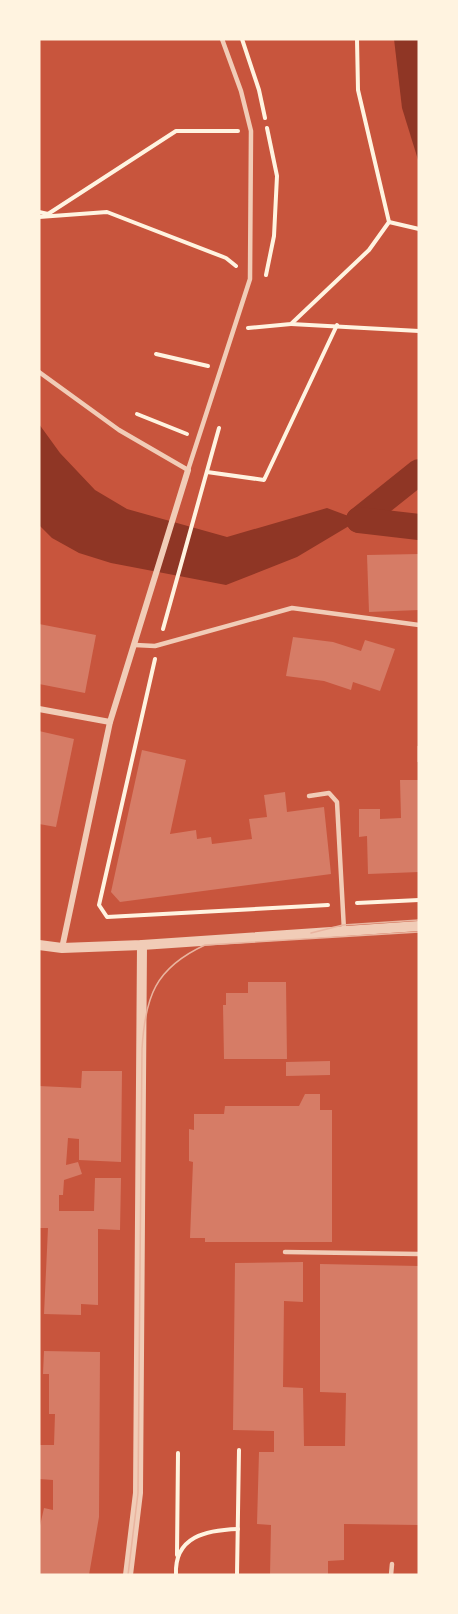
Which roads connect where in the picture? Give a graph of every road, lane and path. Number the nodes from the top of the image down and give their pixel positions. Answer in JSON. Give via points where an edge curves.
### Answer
{"nodes":[{"id":1,"x":222,"y":39,"type":"edge"},
{"id":2,"x":357,"y":39,"type":"edge"},
{"id":3,"x":251,"y":131,"type":"junction"},
{"id":4,"x":39,"y":213,"type":"edge"},
{"id":5,"x":48,"y":214,"type":"junction"},
{"id":6,"x":39,"y":217,"type":"edge"},
{"id":7,"x":389,"y":222,"type":"junction"},
{"id":8,"x":419,"y":229,"type":"edge"},
{"id":9,"x":250,"y":279,"type":"junction"},
{"id":10,"x":291,"y":324,"type":"junction"},
{"id":11,"x":337,"y":325,"type":"junction"},
{"id":12,"x":232,"y":329,"type":"junction"},
{"id":13,"x":419,"y":331,"type":"edge"},
{"id":14,"x":156,"y":354,"type":"dead end"},
{"id":15,"x":220,"y":368,"type":"junction"},
{"id":16,"x":39,"y":372,"type":"edge"},
{"id":17,"x":137,"y":414,"type":"dead end"},
{"id":18,"x":197,"y":438,"type":"junction"},
{"id":19,"x":188,"y":470,"type":"junction"},
{"id":20,"x":187,"y":544,"type":"dead end"},
{"id":21,"x":419,"y":625,"type":"edge"},
{"id":22,"x":135,"y":645,"type":"junction"},
{"id":23,"x":158,"y":645,"type":"junction"},
{"id":24,"x":39,"y":709,"type":"edge"},
{"id":25,"x":110,"y":722,"type":"junction"},
{"id":26,"x":309,"y":796,"type":"dead end"},
{"id":27,"x":419,"y":900,"type":"edge"},
{"id":28,"x":342,"y":904,"type":"junction"},
{"id":29,"x":419,"y":926,"type":"edge"},
{"id":30,"x":344,"y":930,"type":"junction"},
{"id":31,"x":39,"y":945,"type":"edge"},
{"id":32,"x":142,"y":945,"type":"junction"},
{"id":33,"x":62,"y":948,"type":"junction"},
{"id":34,"x":285,"y":1252,"type":"dead end"},
{"id":35,"x":419,"y":1254,"type":"edge"},
{"id":36,"x":239,"y":1450,"type":"dead end"},
{"id":37,"x":178,"y":1453,"type":"dead end"},
{"id":38,"x":238,"y":1529,"type":"junction"},
{"id":39,"x":177,"y":1555,"type":"junction"},
{"id":40,"x":392,"y":1564,"type":"dead end"},
{"id":41,"x":128,"y":1575,"type":"edge"},
{"id":42,"x":176,"y":1575,"type":"edge"},
{"id":43,"x":237,"y":1575,"type":"edge"},
{"id":44,"x":391,"y":1575,"type":"edge"}],
"edges":[{"from":1,"to":3,"type":"lane"},
{"from":2,"to":7,"type":"path","via":[[358,90]]},
{"from":3,"to":5,"type":"path","via":[[176,131]]},
{"from":3,"to":9,"type":"lane"},
{"from":4,"to":5,"type":"path"},
{"from":5,"to":6,"type":"path"},
{"from":5,"to":9,"type":"path","via":[[106,212],[226,258]]},
{"from":7,"to":8,"type":"path"},
{"from":7,"to":10,"type":"path","via":[[369,250]]},
{"from":9,"to":12,"type":"lane"},
{"from":10,"to":11,"type":"path"},
{"from":10,"to":12,"type":"path"},
{"from":11,"to":13,"type":"path"},
{"from":11,"to":19,"type":"path","via":[[264,480]]},
{"from":12,"to":15,"type":"lane"},
{"from":14,"to":15,"type":"path"},
{"from":15,"to":18,"type":"lane"},
{"from":16,"to":19,"type":"lane","via":[[119,430]]},
{"from":17,"to":18,"type":"path"},
{"from":18,"to":19,"type":"lane"},
{"from":19,"to":22,"type":"street"},
{"from":20,"to":23,"type":"path"},
{"from":21,"to":23,"type":"lane","via":[[292,608]]},
{"from":22,"to":23,"type":"lane"},
{"from":22,"to":25,"type":"street"},
{"from":23,"to":28,"type":"path","via":[[99,905],[107,917]]},
{"from":24,"to":25,"type":"street"},
{"from":25,"to":33,"type":"street"},
{"from":26,"to":28,"type":"lane","via":[[329,793],[337,802]]},
{"from":27,"to":28,"type":"path"},
{"from":28,"to":30,"type":"lane"},
{"from":29,"to":30,"type":"street"},
{"from":30,"to":32,"type":"street"},
{"from":31,"to":33,"type":"street"},
{"from":32,"to":33,"type":"street"},
{"from":32,"to":41,"type":"street","via":[[138,1492]]},
{"from":34,"to":35,"type":"lane"},
{"from":36,"to":38,"type":"path"},
{"from":37,"to":39,"type":"path"},
{"from":38,"to":39,"type":"path","via":[[209,1530]]},
{"from":38,"to":43,"type":"path"},
{"from":39,"to":42,"type":"path"},
{"from":40,"to":44,"type":"lane"}]}
